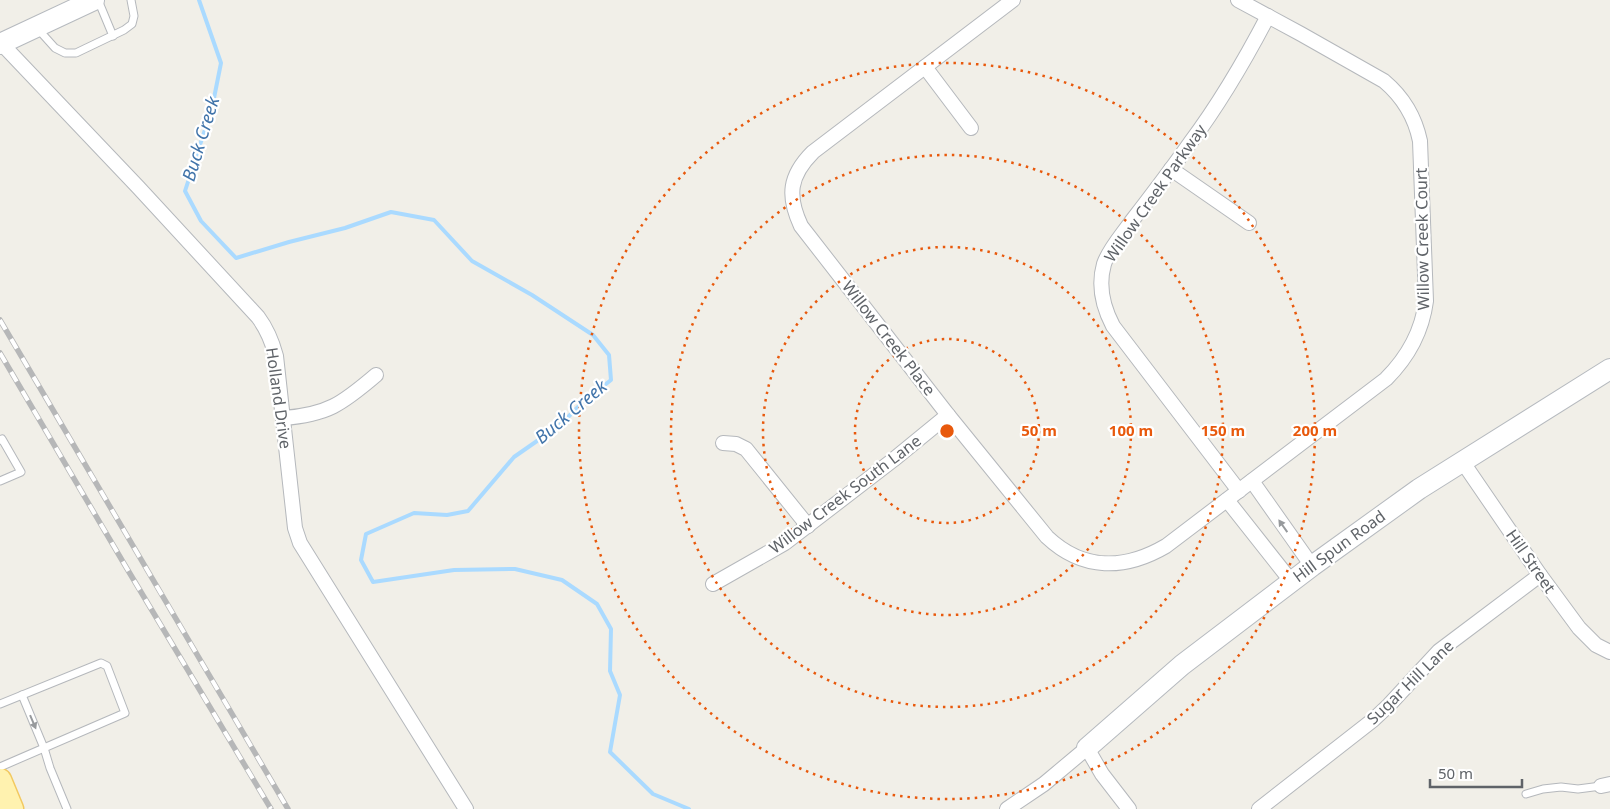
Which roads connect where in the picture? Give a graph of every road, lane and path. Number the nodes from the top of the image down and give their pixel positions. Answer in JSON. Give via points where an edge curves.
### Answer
{"nodes":[{"id":1,"x":94,"y":0,"type":"edge"},
{"id":2,"x":98,"y":0,"type":"edge"},
{"id":3,"x":131,"y":0,"type":"edge"},
{"id":4,"x":1013,"y":0,"type":"edge"},
{"id":5,"x":1238,"y":0,"type":"edge"},
{"id":6,"x":1268,"y":16,"type":"junction"},
{"id":7,"x":37,"y":27,"type":"junction"},
{"id":8,"x":114,"y":36,"type":"junction"},
{"id":9,"x":0,"y":44,"type":"edge"},
{"id":10,"x":925,"y":67,"type":"junction"},
{"id":11,"x":971,"y":128,"type":"dead end"},
{"id":12,"x":1171,"y":169,"type":"junction"},
{"id":13,"x":1249,"y":223,"type":"dead end"},
{"id":14,"x":1610,"y":369,"type":"edge"},
{"id":15,"x":376,"y":376,"type":"dead end"},
{"id":16,"x":948,"y":415,"type":"junction"},
{"id":17,"x":283,"y":418,"type":"junction"},
{"id":18,"x":0,"y":440,"type":"edge"},
{"id":19,"x":723,"y":443,"type":"dead end"},
{"id":20,"x":1462,"y":461,"type":"junction"},
{"id":21,"x":0,"y":481,"type":"edge"},
{"id":22,"x":1252,"y":482,"type":"junction"},
{"id":23,"x":1239,"y":491,"type":"junction"},
{"id":24,"x":1227,"y":500,"type":"junction"},
{"id":25,"x":808,"y":526,"type":"junction"},
{"id":26,"x":1312,"y":566,"type":"junction"},
{"id":27,"x":1540,"y":575,"type":"junction"},
{"id":28,"x":1290,"y":582,"type":"junction"},
{"id":29,"x":713,"y":584,"type":"dead end"},
{"id":30,"x":1610,"y":652,"type":"edge"},
{"id":31,"x":22,"y":695,"type":"junction"},
{"id":32,"x":0,"y":704,"type":"edge"},
{"id":33,"x":44,"y":748,"type":"junction"},
{"id":34,"x":1087,"y":748,"type":"junction"},
{"id":35,"x":0,"y":767,"type":"edge"},
{"id":36,"x":0,"y":780,"type":"edge"},
{"id":37,"x":1606,"y":785,"type":"edge"},
{"id":38,"x":1526,"y":794,"type":"dead end"},
{"id":39,"x":1015,"y":807,"type":"edge"},
{"id":40,"x":12,"y":809,"type":"edge"},
{"id":41,"x":67,"y":809,"type":"edge"},
{"id":42,"x":466,"y":809,"type":"edge"},
{"id":43,"x":1129,"y":809,"type":"edge"},
{"id":44,"x":1259,"y":809,"type":"edge"}],
"edges":[{"from":1,"to":7,"type":"street"},
{"from":2,"to":8,"type":"lane"},
{"from":3,"to":8,"type":"lane","via":[[132,24]]},
{"from":4,"to":10,"type":"street","name":"Willow Creek Place"},
{"from":5,"to":6,"type":"street","name":"Willow Creek Court"},
{"from":6,"to":12,"type":"street","name":"Willow Creek Parkway","via":[[1224,94]]},
{"from":6,"to":22,"type":"street","name":"Willow Creek Court","via":[[1384,81],[1404,102],[1420,141],[1426,301],[1415,340],[1397,368]]},
{"from":7,"to":8,"type":"lane","via":[[55,48],[65,53],[76,53]]},
{"from":7,"to":9,"type":"street"},
{"from":9,"to":17,"type":"street","name":"Holland Drive","via":[[258,317],[271,339],[276,356]]},
{"from":10,"to":11,"type":"street"},
{"from":10,"to":16,"type":"street","name":"Willow Creek Place","via":[[813,152],[796,173],[792,196],[801,226]]},
{"from":12,"to":13,"type":"street"},
{"from":12,"to":23,"type":"street","name":"Willow Creek Parkway","via":[[1107,257],[1102,272],[1103,298],[1113,326]]},
{"from":14,"to":20,"type":"street","name":"Hill Spun Road"},
{"from":15,"to":17,"type":"street","via":[[333,407],[316,414]]},
{"from":16,"to":24,"type":"street","name":"Willow Creek Place","via":[[1047,537],[1075,557],[1104,563],[1140,560],[1166,546]]},
{"from":16,"to":25,"type":"street","name":"Willow Creek South Lane"},
{"from":17,"to":42,"type":"street","name":"Holland Drive","via":[[295,528],[300,543]]},
{"from":18,"to":21,"type":"lane","via":[[21,472]]},
{"from":19,"to":25,"type":"street","via":[[746,449]]},
{"from":20,"to":26,"type":"street","name":"Hill Spun Road"},
{"from":20,"to":27,"type":"street","name":"Hill Street"},
{"from":22,"to":23,"type":"street","name":"Willow Creek Court"},
{"from":26,"to":22,"type":"street","one_way":true},
{"from":23,"to":24,"type":"street","name":"Willow Creek Place"},
{"from":24,"to":28,"type":"street"},
{"from":25,"to":29,"type":"street","name":"Willow Creek South Lane","via":[[771,552]]},
{"from":26,"to":28,"type":"street","name":"Hill Spun Road"},
{"from":27,"to":30,"type":"street","name":"Hill Street","via":[[1584,634]]},
{"from":27,"to":44,"type":"street","name":"Sugar Hill Lane","via":[[1439,651],[1373,720]]},
{"from":28,"to":34,"type":"street","name":"Hill Spun Road","via":[[1182,665]]},
{"from":31,"to":32,"type":"lane"},
{"from":31,"to":33,"type":"lane","one_way":true},
{"from":31,"to":33,"type":"lane","via":[[101,663],[108,666],[125,713]]},
{"from":33,"to":35,"type":"lane"},
{"from":33,"to":41,"type":"lane"},
{"from":34,"to":39,"type":"street"},
{"from":34,"to":43,"type":"street"},
{"from":36,"to":40,"type":"main road"},
{"from":37,"to":38,"type":"lane","via":[[1543,789]]}]}
